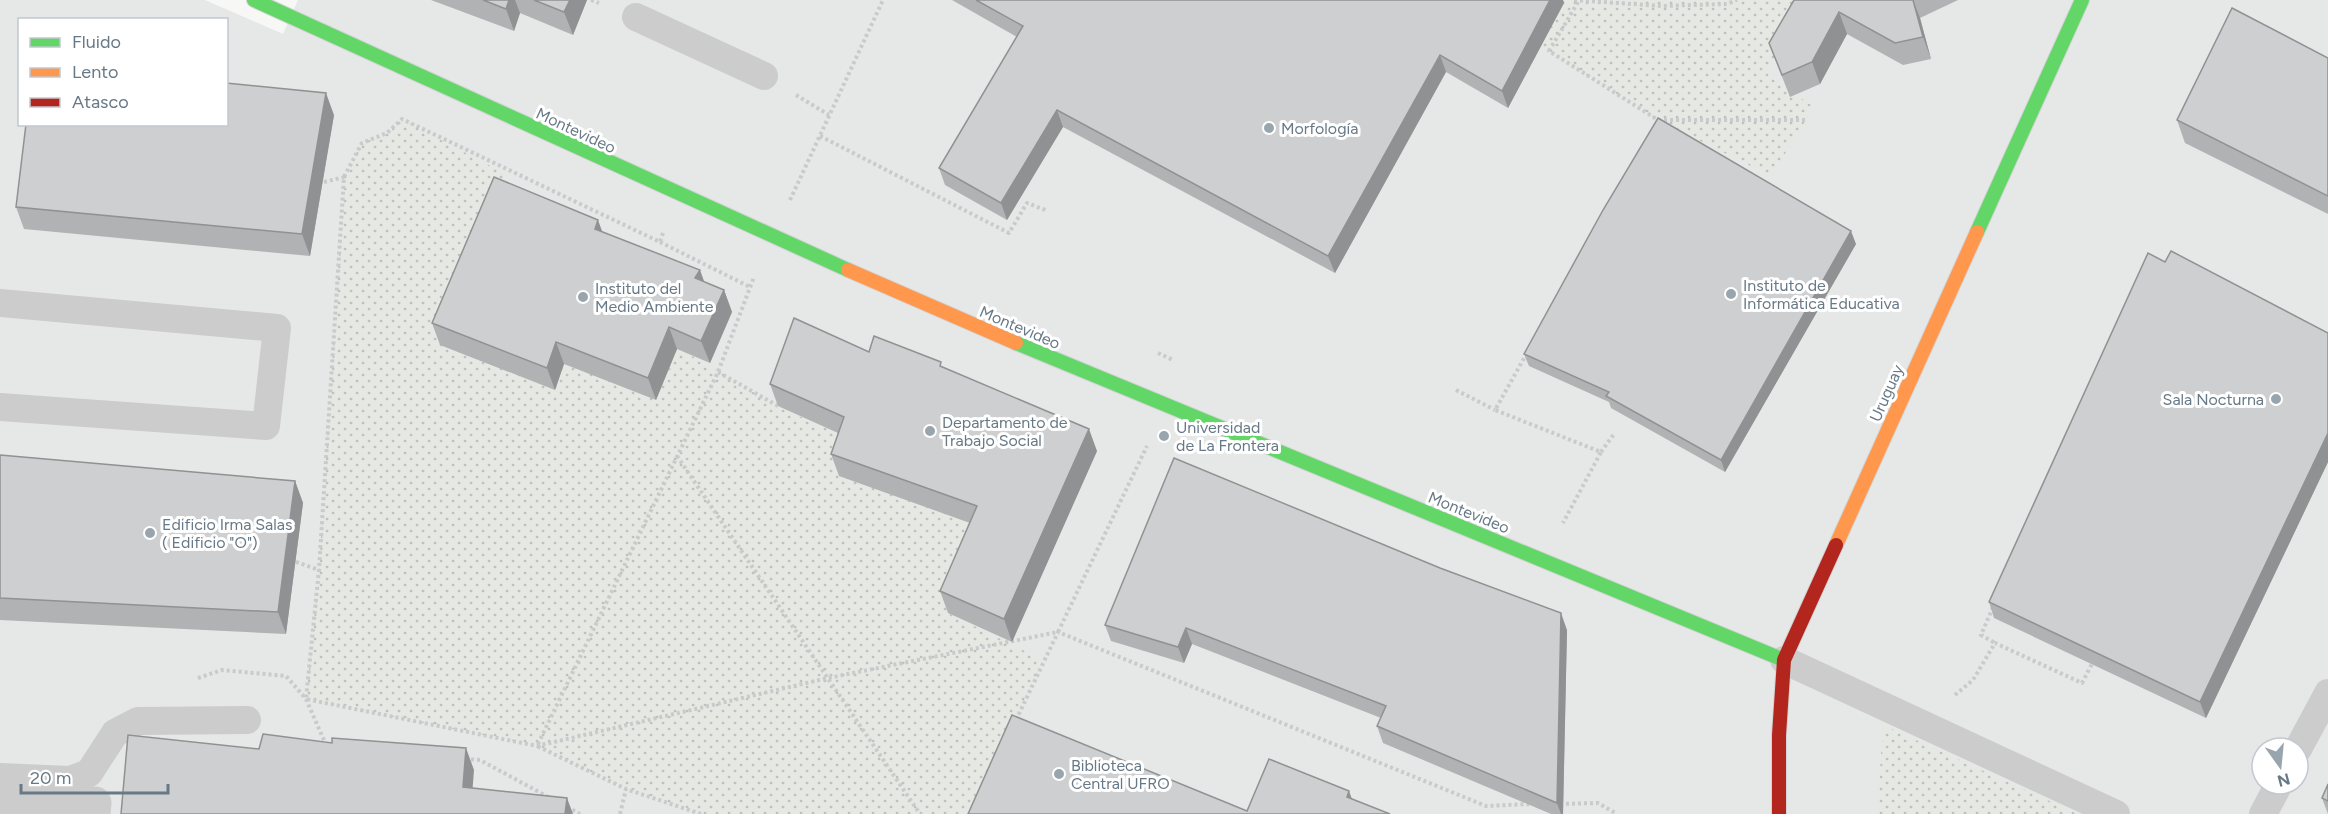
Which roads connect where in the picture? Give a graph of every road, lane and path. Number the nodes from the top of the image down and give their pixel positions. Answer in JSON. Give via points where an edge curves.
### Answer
{"nodes":[{"id":1,"x":254,"y":0,"type":"edge"},
{"id":2,"x":882,"y":0,"type":"edge"},
{"id":3,"x":1737,"y":0,"type":"edge"},
{"id":4,"x":2082,"y":0,"type":"edge"},
{"id":5,"x":1576,"y":1,"type":"edge"},
{"id":6,"x":636,"y":17,"type":"dead end"},
{"id":7,"x":764,"y":76,"type":"dead end"},
{"id":8,"x":1658,"y":120,"type":"junction"},
{"id":9,"x":1806,"y":120,"type":"dead end"},
{"id":10,"x":1652,"y":130,"type":"edge"},
{"id":11,"x":820,"y":136,"type":"junction"},
{"id":12,"x":344,"y":177,"type":"junction"},
{"id":13,"x":324,"y":182,"type":"dead end"},
{"id":14,"x":672,"y":192,"type":"junction"},
{"id":15,"x":790,"y":200,"type":"dead end"},
{"id":16,"x":1048,"y":211,"type":"dead end"},
{"id":17,"x":660,"y":242,"type":"junction"},
{"id":18,"x":759,"y":267,"type":"dead end"},
{"id":19,"x":750,"y":287,"type":"junction"},
{"id":20,"x":0,"y":303,"type":"edge"},
{"id":21,"x":1530,"y":348,"type":"edge"},
{"id":22,"x":718,"y":372,"type":"junction"},
{"id":23,"x":1456,"y":390,"type":"dead end"},
{"id":24,"x":778,"y":406,"type":"edge"},
{"id":25,"x":0,"y":407,"type":"edge"},
{"id":26,"x":1495,"y":410,"type":"junction"},
{"id":27,"x":1614,"y":434,"type":"dead end"},
{"id":28,"x":1148,"y":445,"type":"dead end"},
{"id":29,"x":1601,"y":452,"type":"junction"},
{"id":30,"x":677,"y":456,"type":"junction"},
{"id":31,"x":1543,"y":560,"type":"junction"},
{"id":32,"x":296,"y":562,"type":"dead end"},
{"id":33,"x":319,"y":570,"type":"junction"},
{"id":34,"x":1997,"y":597,"type":"edge"},
{"id":35,"x":1058,"y":632,"type":"junction"},
{"id":36,"x":1995,"y":643,"type":"junction"},
{"id":37,"x":1784,"y":660,"type":"junction"},
{"id":38,"x":2092,"y":664,"type":"edge"},
{"id":39,"x":222,"y":670,"type":"dead end"},
{"id":40,"x":828,"y":678,"type":"junction"},
{"id":41,"x":2328,"y":693,"type":"edge"},
{"id":42,"x":306,"y":699,"type":"junction"},
{"id":43,"x":247,"y":720,"type":"dead end"},
{"id":44,"x":1919,"y":723,"type":"junction"},
{"id":45,"x":1014,"y":724,"type":"edge"},
{"id":46,"x":2305,"y":736,"type":"edge"},
{"id":47,"x":315,"y":746,"type":"edge"},
{"id":48,"x":327,"y":746,"type":"junction"},
{"id":49,"x":537,"y":746,"type":"junction"},
{"id":50,"x":339,"y":747,"type":"edge"},
{"id":51,"x":326,"y":756,"type":"edge"},
{"id":52,"x":456,"y":758,"type":"edge"},
{"id":53,"x":0,"y":777,"type":"edge"},
{"id":54,"x":626,"y":789,"type":"junction"},
{"id":55,"x":2273,"y":796,"type":"edge"},
{"id":56,"x":1536,"y":804,"type":"edge"},
{"id":57,"x":1557,"y":804,"type":"edge"},
{"id":58,"x":0,"y":805,"type":"edge"},
{"id":59,"x":94,"y":814,"type":"edge"},
{"id":60,"x":580,"y":814,"type":"edge"},
{"id":61,"x":620,"y":814,"type":"edge"},
{"id":62,"x":701,"y":814,"type":"edge"},
{"id":63,"x":920,"y":814,"type":"edge"},
{"id":64,"x":1617,"y":814,"type":"edge"},
{"id":65,"x":1779,"y":814,"type":"edge"},
{"id":66,"x":2116,"y":814,"type":"edge"},
{"id":67,"x":2264,"y":814,"type":"edge"}],
"edges":[{"from":1,"to":14,"type":"street","name":"Montevideo"},
{"from":2,"to":11,"type":"path"},
{"from":3,"to":5,"type":"path","via":[[1727,4],[1662,6]]},
{"from":4,"to":37,"type":"street","name":"Uruguay"},
{"from":5,"to":8,"type":"path","via":[[1549,51]]},
{"from":6,"to":7,"type":"lane"},
{"from":8,"to":9,"type":"path"},
{"from":8,"to":10,"type":"path"},
{"from":11,"to":15,"type":"path"},
{"from":11,"to":16,"type":"path","via":[[1009,233],[1027,203]]},
{"from":12,"to":13,"type":"path"},
{"from":12,"to":17,"type":"path","via":[[362,144],[387,133],[402,119]]},
{"from":12,"to":33,"type":"path"},
{"from":14,"to":17,"type":"path"},
{"from":14,"to":31,"type":"street","name":"Montevideo","via":[[1140,396]]},
{"from":17,"to":19,"type":"path"},
{"from":18,"to":19,"type":"path"},
{"from":19,"to":22,"type":"path"},
{"from":20,"to":25,"type":"lane","via":[[277,328],[266,426]]},
{"from":21,"to":26,"type":"path"},
{"from":22,"to":24,"type":"path"},
{"from":22,"to":30,"type":"path"},
{"from":23,"to":26,"type":"path"},
{"from":26,"to":29,"type":"path"},
{"from":27,"to":29,"type":"path"},
{"from":28,"to":35,"type":"path"},
{"from":29,"to":31,"type":"path"},
{"from":30,"to":40,"type":"path"},
{"from":30,"to":49,"type":"path"},
{"from":31,"to":37,"type":"street","name":"Montevideo"},
{"from":32,"to":33,"type":"path"},
{"from":33,"to":42,"type":"path"},
{"from":34,"to":36,"type":"path","via":[[1981,635]]},
{"from":35,"to":40,"type":"path"},
{"from":35,"to":45,"type":"path"},
{"from":35,"to":56,"type":"path","via":[[1486,806]]},
{"from":36,"to":38,"type":"path","via":[[2082,683]]},
{"from":36,"to":44,"type":"path","via":[[1973,680]]},
{"from":37,"to":44,"type":"lane"},
{"from":37,"to":65,"type":"street","name":"Uruguay"},
{"from":39,"to":42,"type":"path","via":[[286,676]]},
{"from":40,"to":49,"type":"path"},
{"from":40,"to":63,"type":"path"},
{"from":41,"to":46,"type":"lane"},
{"from":42,"to":48,"type":"path"},
{"from":42,"to":49,"type":"path"},
{"from":43,"to":53,"type":"lane","via":[[138,721],[115,733],[89,773],[70,780]]},
{"from":44,"to":66,"type":"lane"},
{"from":47,"to":48,"type":"path"},
{"from":48,"to":50,"type":"path"},
{"from":48,"to":51,"type":"path"},
{"from":49,"to":54,"type":"path"},
{"from":52,"to":60,"type":"path","via":[[480,760]]},
{"from":54,"to":61,"type":"path"},
{"from":54,"to":62,"type":"path"},
{"from":55,"to":67,"type":"lane"},
{"from":57,"to":64,"type":"path","via":[[1598,803]]},
{"from":58,"to":59,"type":"street","via":[[95,803]]}]}
